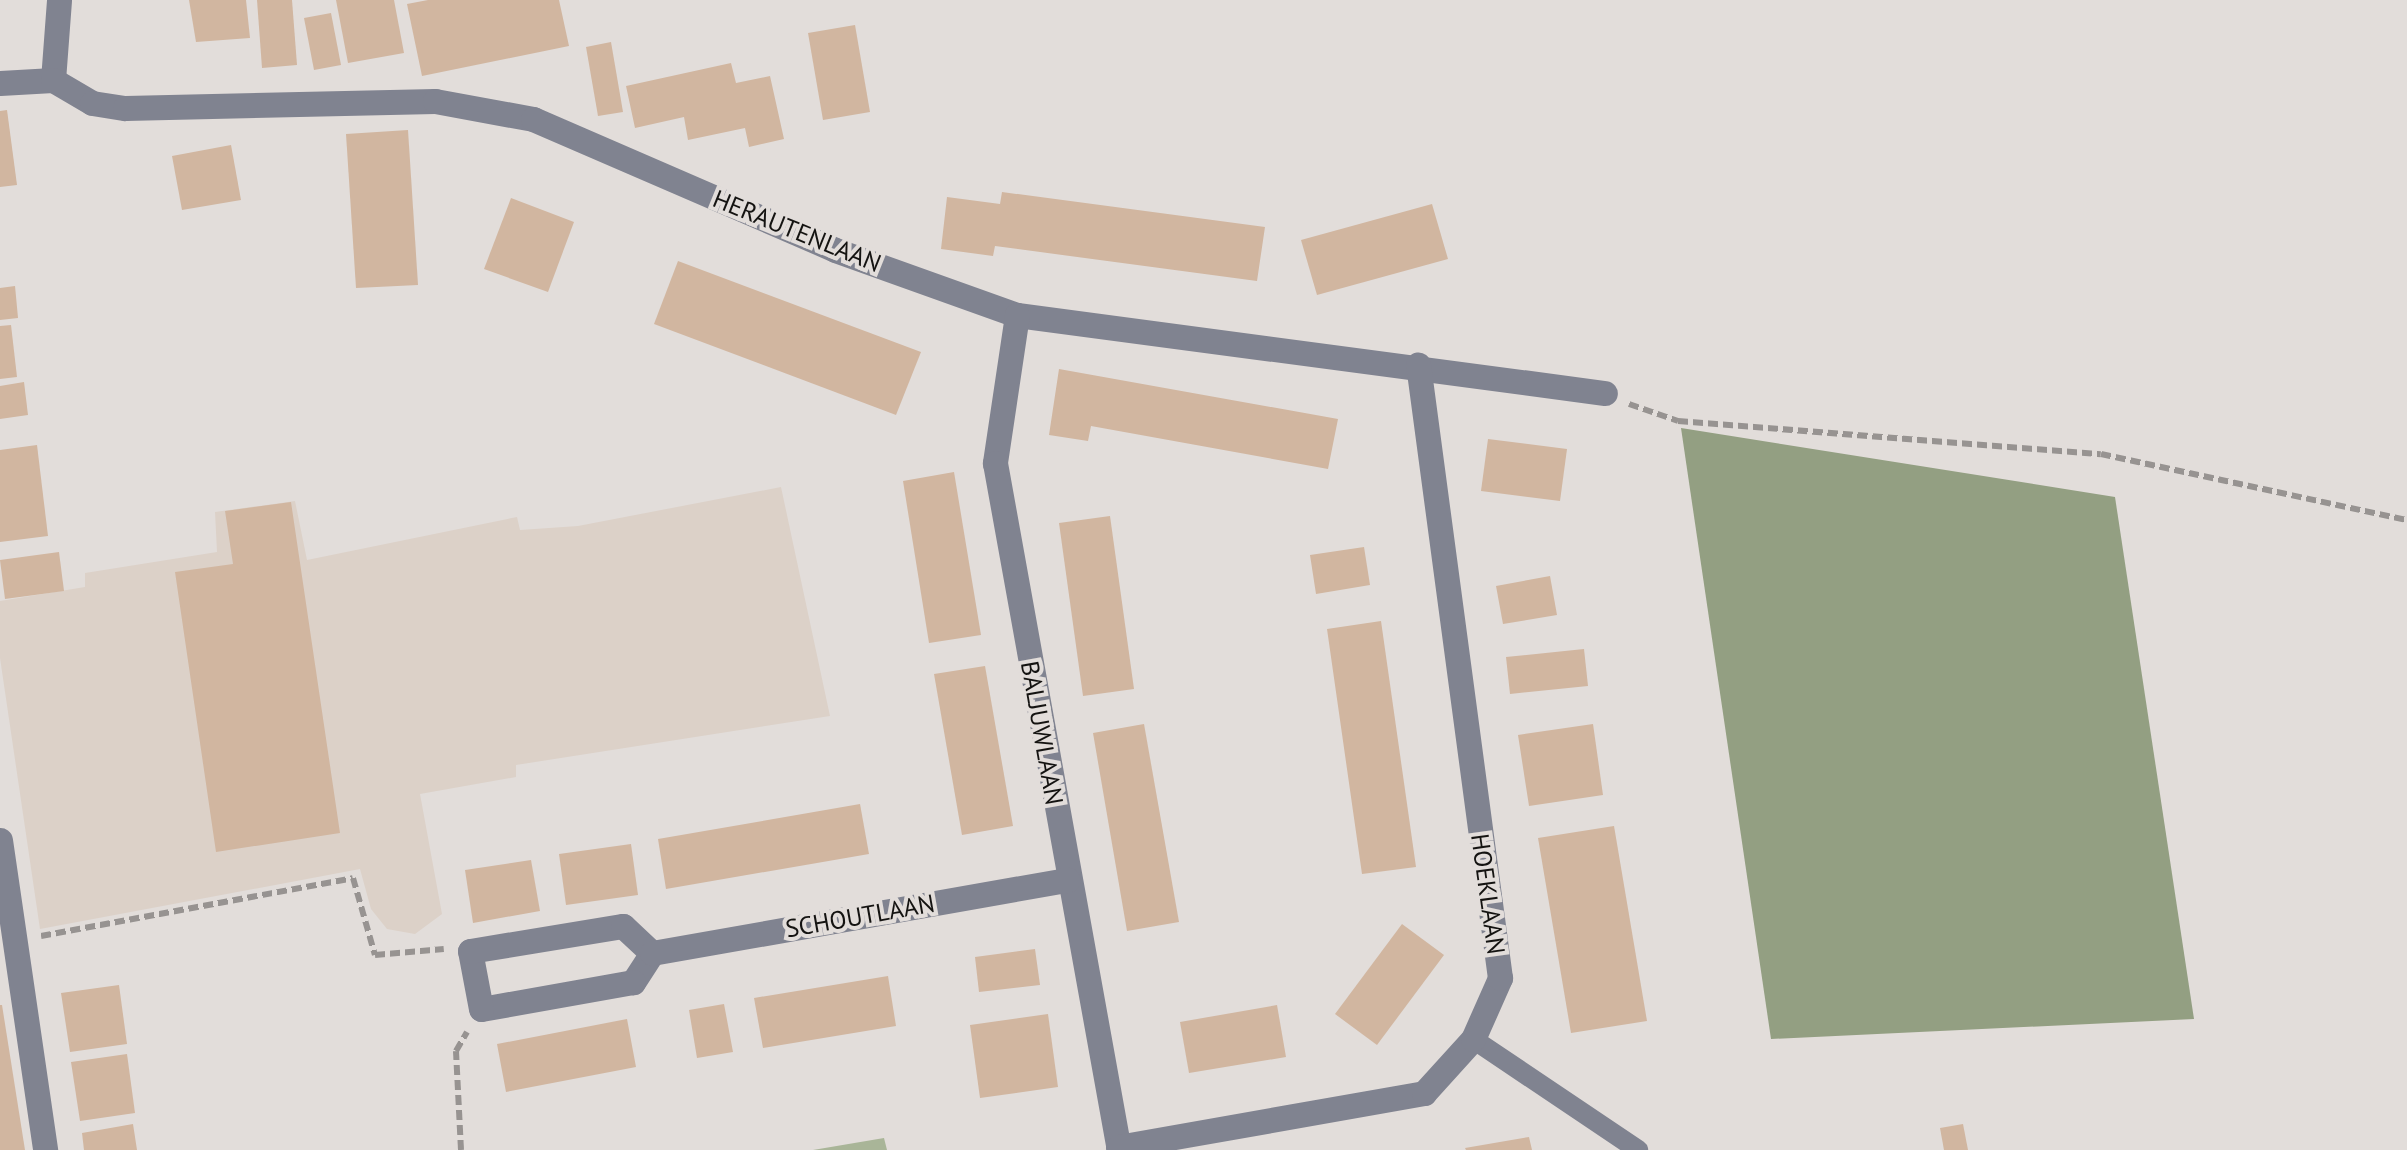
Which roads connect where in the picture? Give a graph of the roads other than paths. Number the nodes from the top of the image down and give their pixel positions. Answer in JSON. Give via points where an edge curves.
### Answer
{"nodes":[{"id":1,"x":59,"y":0,"type":"edge"},
{"id":2,"x":52,"y":80,"type":"junction"},
{"id":3,"x":0,"y":83,"type":"edge"},
{"id":4,"x":1018,"y":315,"type":"junction"},
{"id":5,"x":1418,"y":364,"type":"junction"},
{"id":6,"x":1605,"y":393,"type":"road end"},
{"id":7,"x":0,"y":840,"type":"edge"},
{"id":8,"x":1068,"y":880,"type":"junction"},
{"id":9,"x":652,"y":953,"type":"junction"},
{"id":10,"x":1473,"y":1039,"type":"junction"},
{"id":11,"x":1119,"y":1149,"type":"edge"},
{"id":12,"x":45,"y":1150,"type":"edge"},
{"id":13,"x":1638,"y":1150,"type":"edge"}],
"edges":[{"from":1,"to":2,"type":"street"},
{"from":2,"to":3,"type":"street"},
{"from":2,"to":4,"type":"street","name":"HERAUTENLAAN","via":[[92,104],[125,108],[435,101],[533,119],[835,250]]},
{"from":4,"to":5,"type":"street","name":"HERAUTENLAAN"},
{"from":4,"to":8,"type":"street","name":"BALJUWLAAN","via":[[996,463]]},
{"from":5,"to":6,"type":"street","name":"HERAUTENLAAN"},
{"from":5,"to":10,"type":"street","name":"HOEKLAAN","via":[[1500,978]]},
{"from":7,"to":12,"type":"street"},
{"from":8,"to":9,"type":"street","name":"SCHOUTLAAN"},
{"from":8,"to":11,"type":"street","name":"BALJUWLAAN"},
{"from":9,"to":9,"type":"street","via":[[623,926],[470,952],[480,1009],[633,982]]},
{"from":10,"to":11,"type":"street","name":"HOEKLAAN","via":[[1424,1093]]},
{"from":10,"to":13,"type":"lane"}]}
